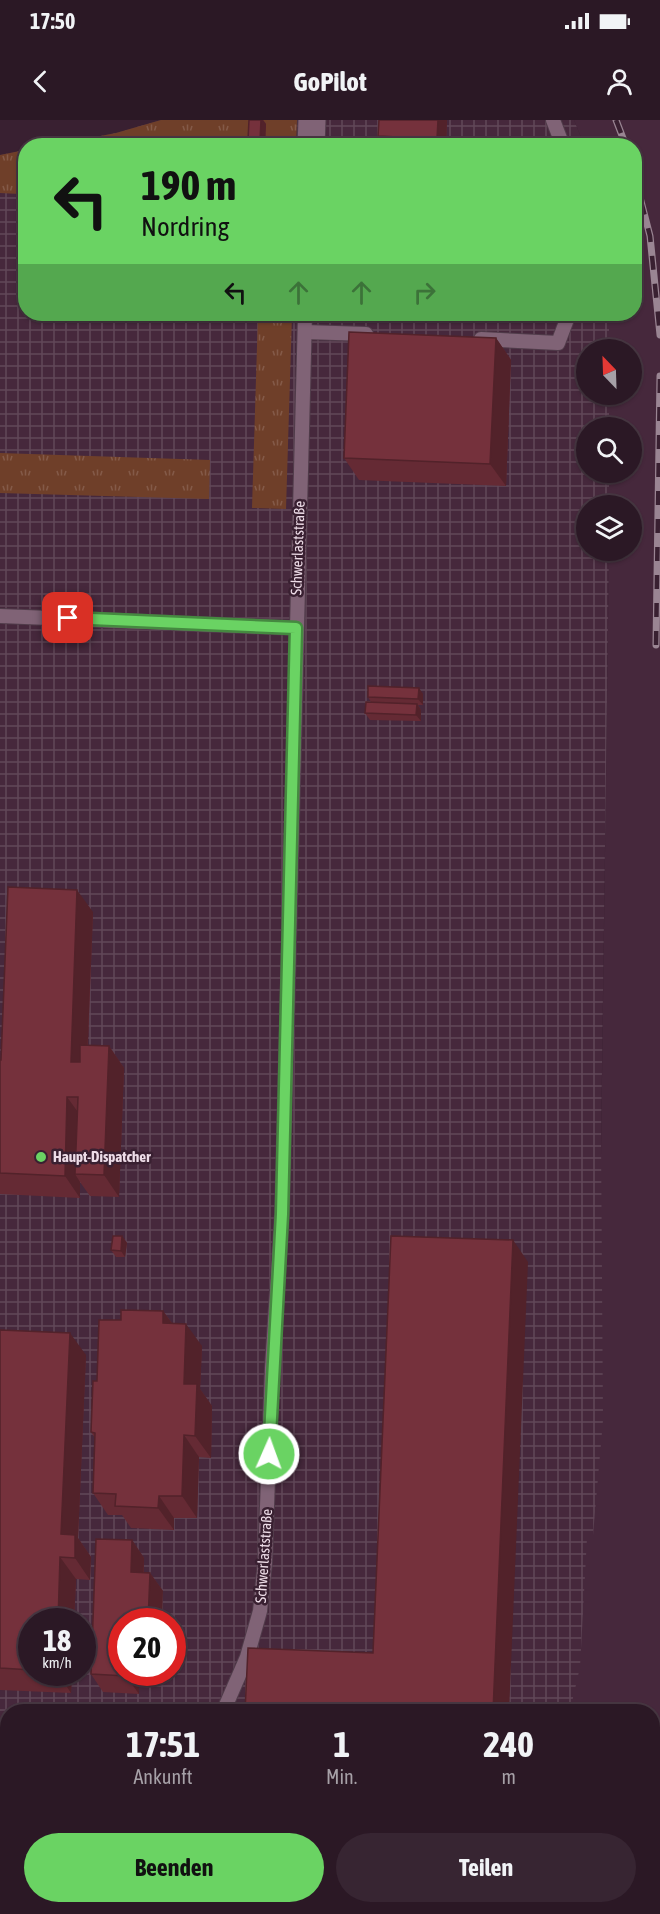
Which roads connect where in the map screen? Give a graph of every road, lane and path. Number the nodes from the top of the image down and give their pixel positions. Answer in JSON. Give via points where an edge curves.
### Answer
{"nodes":[{"id":1,"x":312,"y":120,"type":"edge"},
{"id":2,"x":553,"y":120,"type":"edge"},
{"id":3,"x":311,"y":138,"type":"edge"},
{"id":4,"x":560,"y":138,"type":"edge"},
{"id":5,"x":305,"y":321,"type":"edge"},
{"id":6,"x":566,"y":321,"type":"edge"},
{"id":7,"x":305,"y":332,"type":"junction"},
{"id":8,"x":385,"y":335,"type":"edge"},
{"id":9,"x":466,"y":339,"type":"edge"},
{"id":10,"x":0,"y":616,"type":"edge"},
{"id":11,"x":296,"y":628,"type":"junction"},
{"id":12,"x":226,"y":1704,"type":"edge"}],
"edges":[{"from":1,"to":3,"type":"street"},
{"from":2,"to":4,"type":"lane"},
{"from":5,"to":7,"type":"lane","name":"Schwerlaststraße"},
{"from":6,"to":9,"type":"lane","via":[[558,343]]},
{"from":7,"to":8,"type":"lane"},
{"from":7,"to":11,"type":"lane","name":"Schwerlaststraße"},
{"from":10,"to":11,"type":"lane"},
{"from":11,"to":12,"type":"lane","name":"Schwerlaststraße","via":[[282,1214],[266,1562],[260,1611],[247,1657]]}]}
